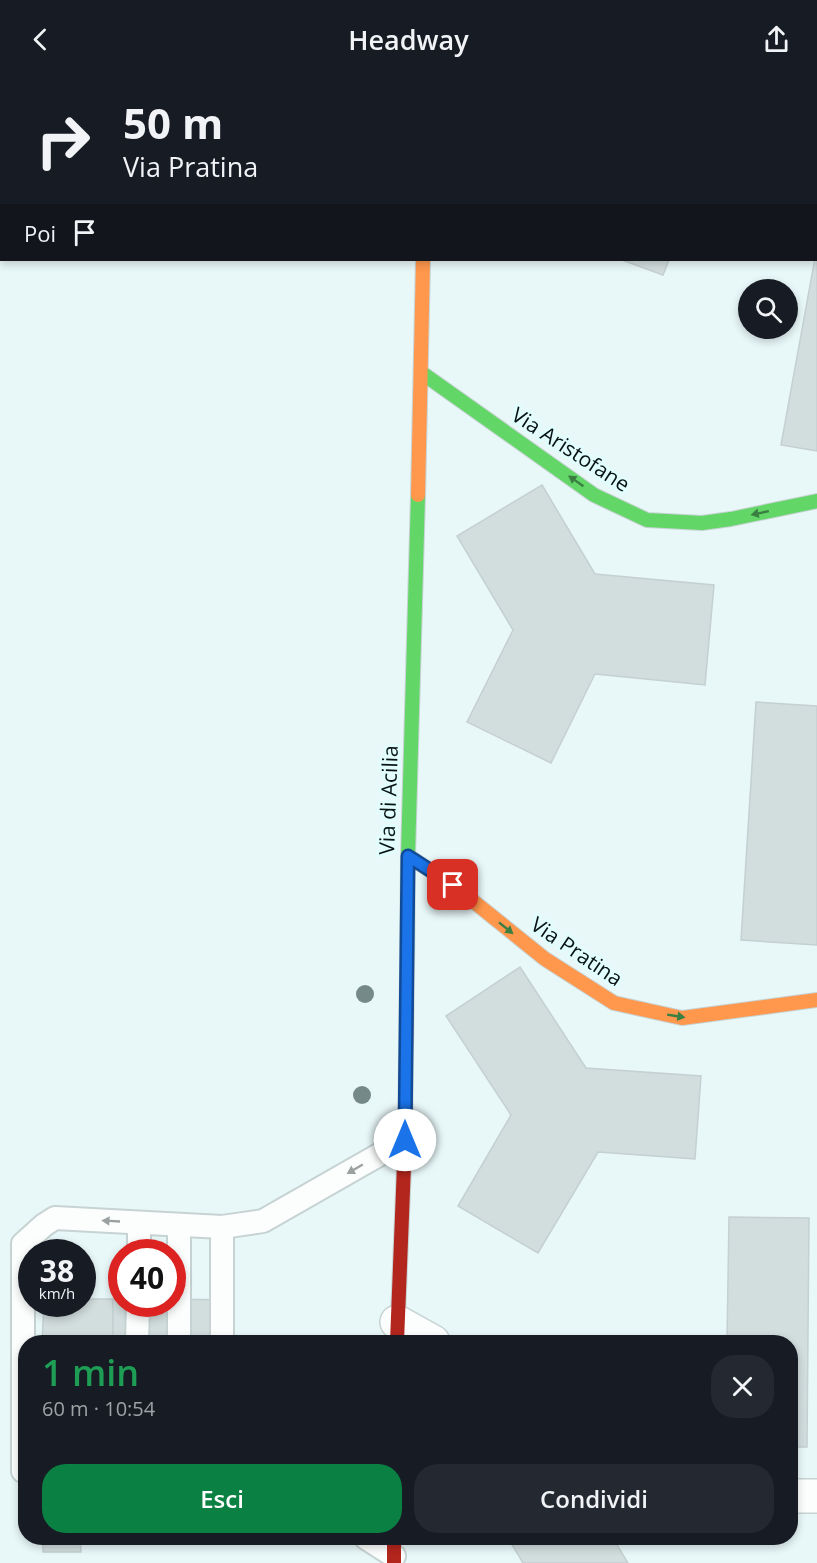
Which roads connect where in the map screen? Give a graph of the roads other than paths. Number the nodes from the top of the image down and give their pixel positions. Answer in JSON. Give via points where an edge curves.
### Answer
{"nodes":[{"id":1,"x":423,"y":261,"type":"edge"},
{"id":2,"x":422,"y":373,"type":"junction"},
{"id":3,"x":817,"y":501,"type":"edge"},
{"id":4,"x":408,"y":856,"type":"junction"},
{"id":5,"x":817,"y":1000,"type":"edge"},
{"id":6,"x":405,"y":1140,"type":"junction"},
{"id":7,"x":140,"y":1223,"type":"junction"},
{"id":8,"x":179,"y":1226,"type":"junction"},
{"id":9,"x":222,"y":1227,"type":"junction"},
{"id":10,"x":139,"y":1239,"type":"edge"},
{"id":11,"x":138,"y":1317,"type":"edge"},
{"id":12,"x":397,"y":1332,"type":"edge"},
{"id":13,"x":23,"y":1335,"type":"edge"},
{"id":14,"x":137,"y":1335,"type":"edge"},
{"id":15,"x":179,"y":1335,"type":"edge"},
{"id":16,"x":222,"y":1335,"type":"edge"},
{"id":17,"x":798,"y":1496,"type":"edge"},
{"id":18,"x":817,"y":1496,"type":"edge"},
{"id":19,"x":380,"y":1545,"type":"edge"},
{"id":20,"x":394,"y":1552,"type":"edge"}],
"edges":[{"from":1,"to":2,"type":"street","name":"Via di Acilia"},
{"from":3,"to":2,"type":"street","name":"Via Aristofane","one_way":true,"via":[[702,523],[647,520],[594,495]]},
{"from":2,"to":4,"type":"street","name":"Via di Acilia"},
{"from":4,"to":5,"type":"street","name":"Via Pratina","one_way":true,"via":[[453,885],[545,959],[614,1003],[682,1018]]},
{"from":4,"to":6,"type":"street","name":"Via di Acilia"},
{"from":6,"to":9,"type":"lane","one_way":true,"via":[[263,1221]]},
{"from":6,"to":12,"type":"street","name":"Via di Acilia"},
{"from":7,"to":8,"type":"lane"},
{"from":7,"to":10,"type":"lane"},
{"from":7,"to":13,"type":"lane","one_way":true,"via":[[55,1218],[23,1244]]},
{"from":8,"to":9,"type":"lane"},
{"from":8,"to":15,"type":"lane"},
{"from":9,"to":16,"type":"lane"},
{"from":11,"to":14,"type":"lane"},
{"from":17,"to":18,"type":"street"},
{"from":19,"to":20,"type":"lane"}]}
